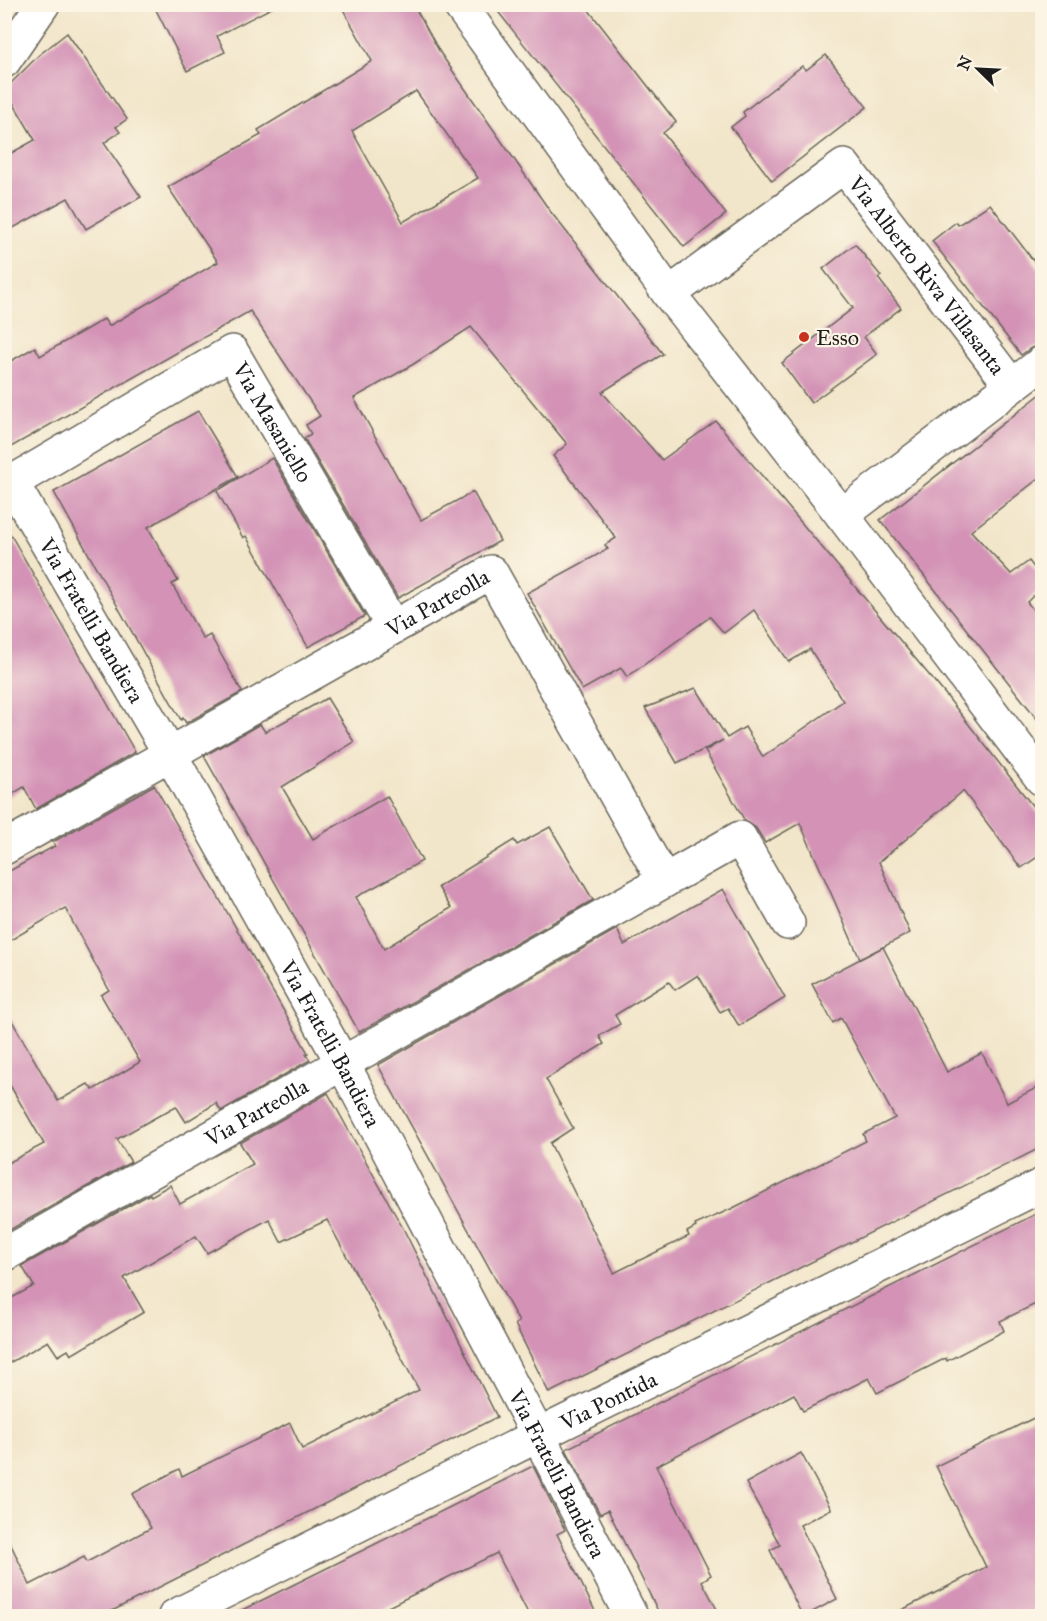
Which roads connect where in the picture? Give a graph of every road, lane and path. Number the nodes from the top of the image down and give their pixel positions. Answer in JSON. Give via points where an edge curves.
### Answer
{"nodes":[{"id":1,"x":43,"y":4,"type":"edge"},
{"id":2,"x":459,"y":4,"type":"edge"},
{"id":3,"x":4,"y":61,"type":"edge"},
{"id":4,"x":669,"y":294,"type":"junction"},
{"id":5,"x":1042,"y":363,"type":"edge"},
{"id":6,"x":1011,"y":385,"type":"junction"},
{"id":7,"x":8,"y":485,"type":"edge"},
{"id":8,"x":842,"y":515,"type":"junction"},
{"id":9,"x":393,"y":627,"type":"junction"},
{"id":10,"x":170,"y":754,"type":"junction"},
{"id":11,"x":1042,"y":779,"type":"edge"},
{"id":12,"x":4,"y":848,"type":"edge"},
{"id":13,"x":664,"y":881,"type":"junction"},
{"id":14,"x":788,"y":923,"type":"dead end"},
{"id":15,"x":343,"y":1064,"type":"junction"},
{"id":16,"x":1042,"y":1185,"type":"edge"},
{"id":17,"x":4,"y":1255,"type":"edge"},
{"id":18,"x":539,"y":1437,"type":"junction"},
{"id":19,"x":175,"y":1617,"type":"edge"},
{"id":20,"x":631,"y":1617,"type":"edge"}],
"edges":[{"from":1,"to":3,"type":"street"},
{"from":2,"to":4,"type":"street"},
{"from":4,"to":6,"type":"street","name":"Via Alberto Riva Villasanta","via":[[844,166]]},
{"from":4,"to":8,"type":"street"},
{"from":5,"to":6,"type":"street","name":"Via Alberto Riva Villasanta"},
{"from":6,"to":8,"type":"street","name":"Via Alberto Riva Villasanta"},
{"from":7,"to":9,"type":"street","name":"Via Masaniello","via":[[232,352]]},
{"from":7,"to":10,"type":"street","name":"Via Fratelli Bandiera"},
{"from":8,"to":11,"type":"street"},
{"from":9,"to":10,"type":"street","name":"Via Parteolla"},
{"from":9,"to":13,"type":"street","name":"Via Parteolla","via":[[491,572]]},
{"from":10,"to":12,"type":"street","name":"Via Parteolla"},
{"from":10,"to":15,"type":"street","name":"Via Fratelli Bandiera"},
{"from":13,"to":14,"type":"street","name":"Via Parteolla","via":[[740,838]]},
{"from":13,"to":15,"type":"street","name":"Via Parteolla"},
{"from":15,"to":17,"type":"street","name":"Via Parteolla"},
{"from":15,"to":18,"type":"street","name":"Via Fratelli Bandiera"},
{"from":16,"to":18,"type":"street","name":"Via Pontida"},
{"from":18,"to":19,"type":"street","name":"Via Pontida"},
{"from":18,"to":20,"type":"street","name":"Via Fratelli Bandiera"}]}
